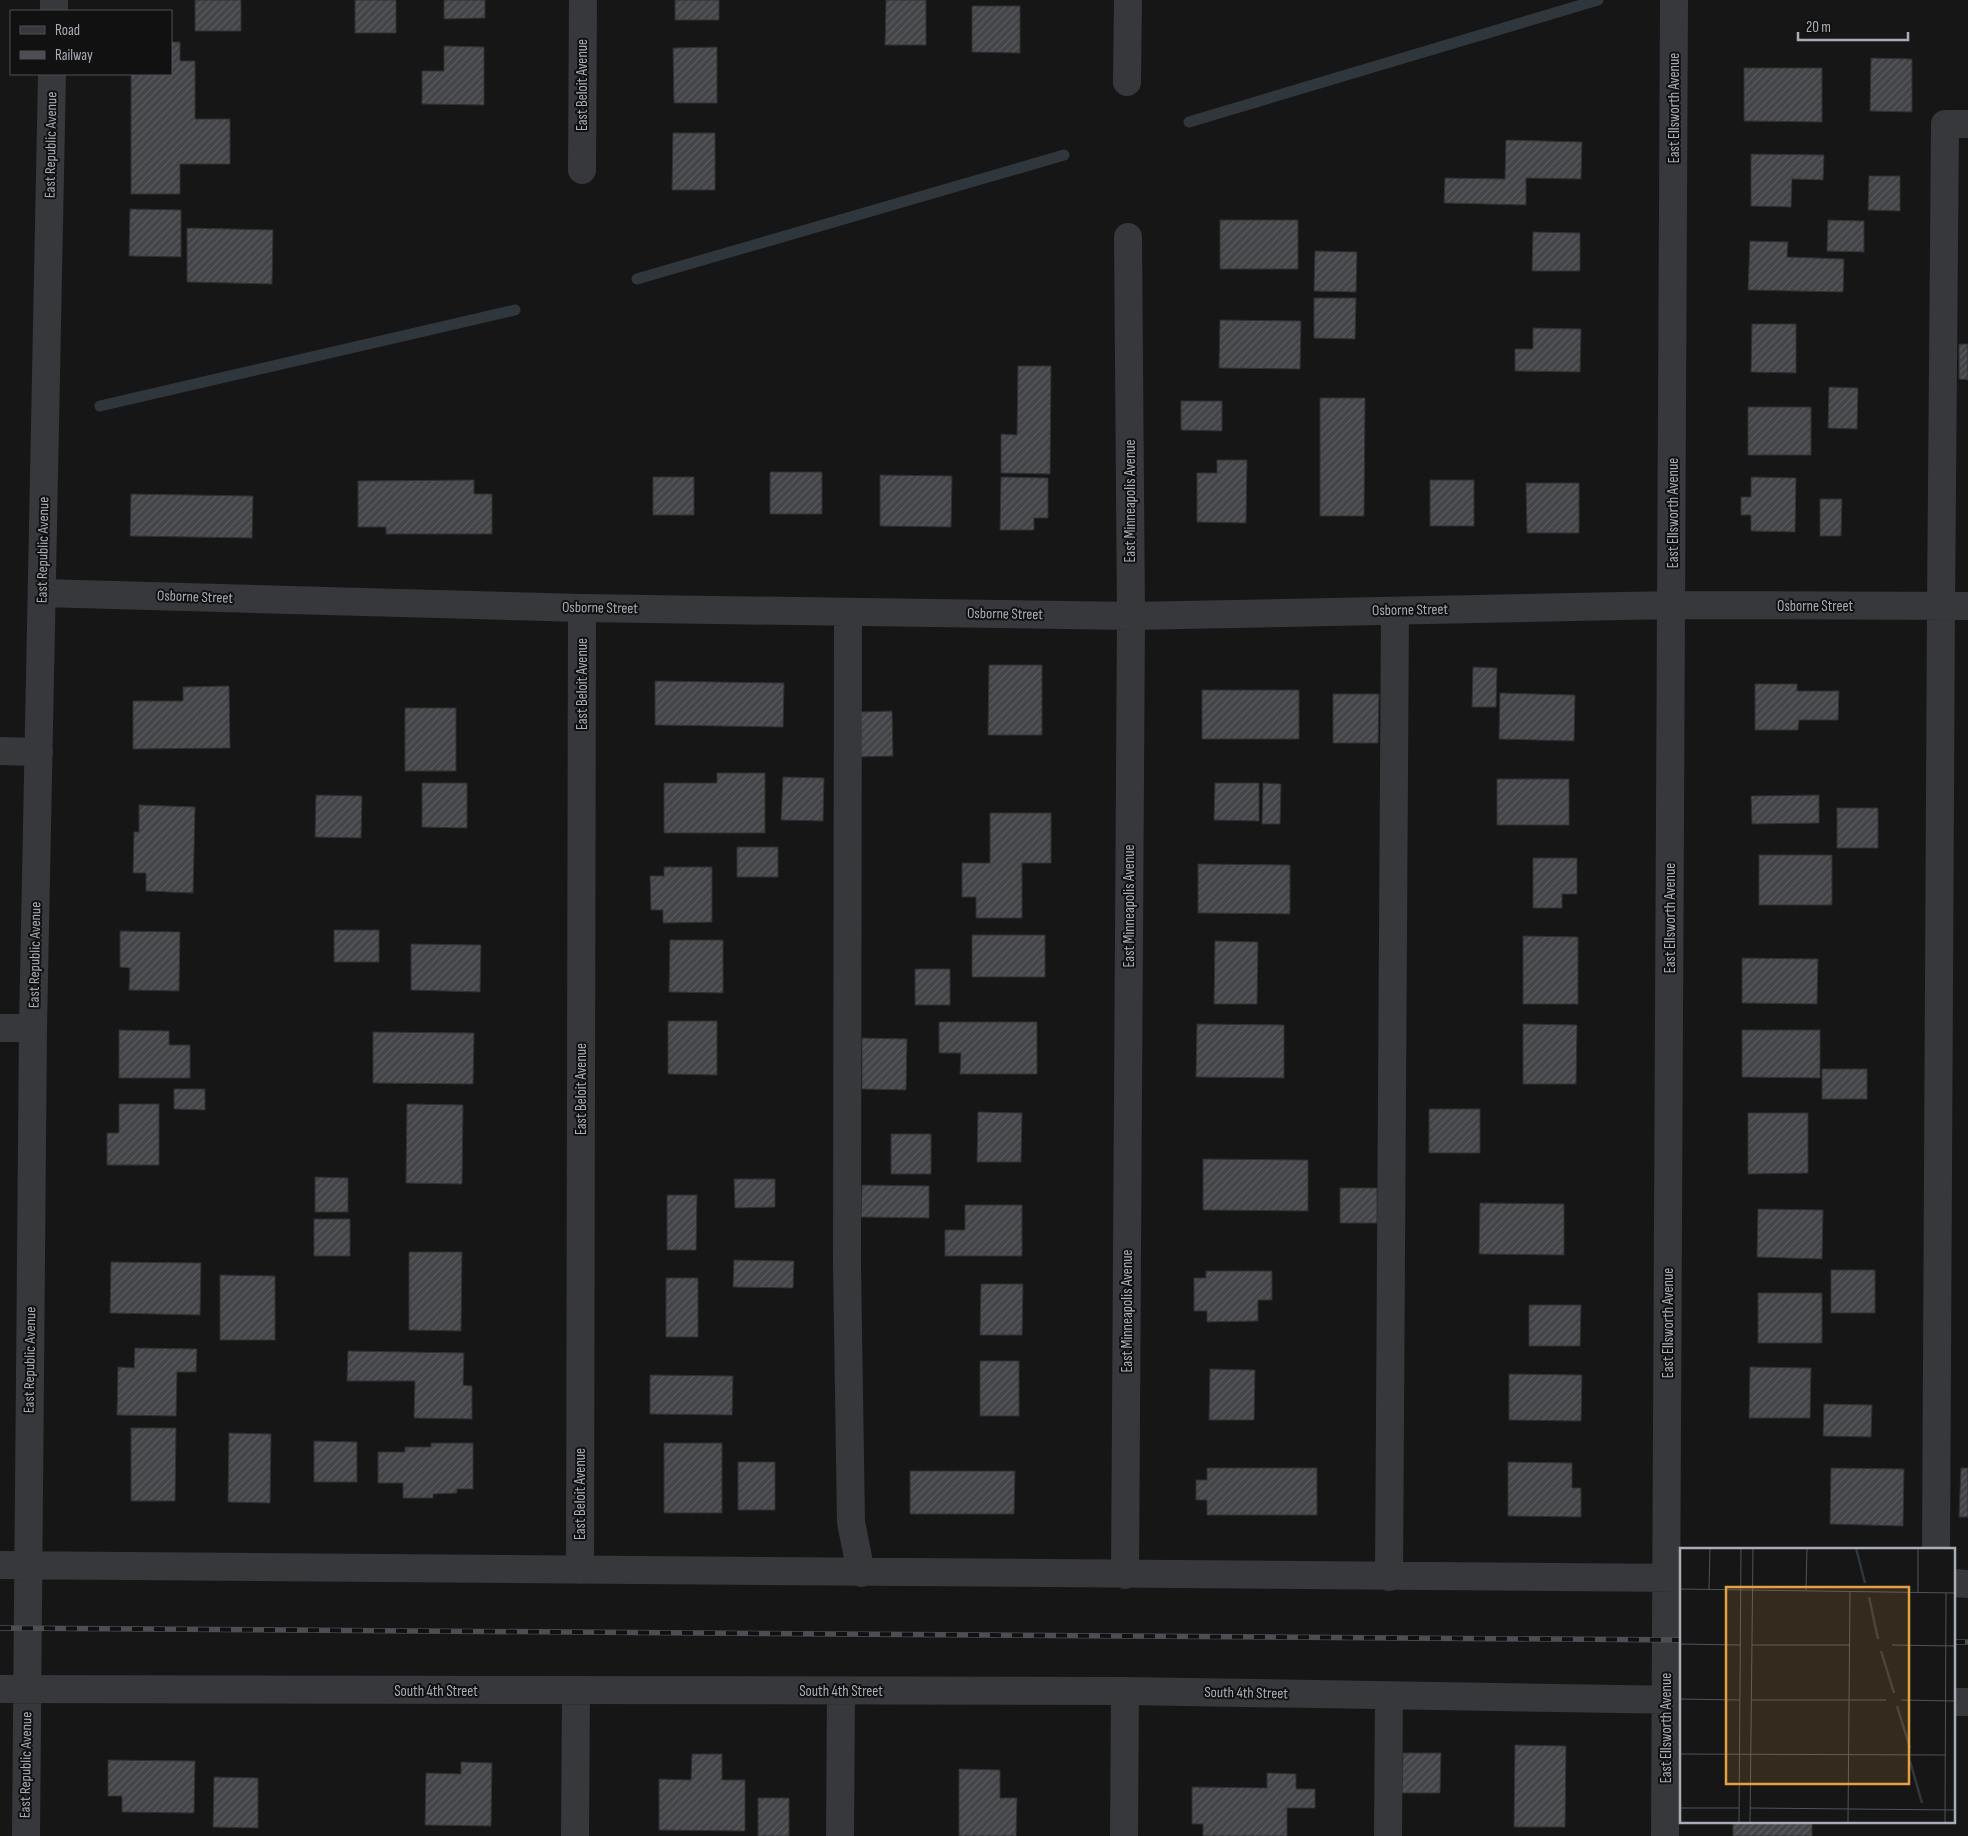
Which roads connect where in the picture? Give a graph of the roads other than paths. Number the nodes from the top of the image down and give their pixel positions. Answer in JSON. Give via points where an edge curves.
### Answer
{"nodes":[{"id":1,"x":583,"y":0,"type":"edge"},
{"id":2,"x":1128,"y":0,"type":"edge"},
{"id":3,"x":1674,"y":0,"type":"edge"},
{"id":4,"x":52,"y":75,"type":"edge"},
{"id":5,"x":1127,"y":82,"type":"dead end"},
{"id":6,"x":1968,"y":124,"type":"edge"},
{"id":7,"x":582,"y":170,"type":"dead end"},
{"id":8,"x":1128,"y":237,"type":"dead end"},
{"id":9,"x":42,"y":593,"type":"junction"},
{"id":10,"x":1672,"y":605,"type":"junction"},
{"id":11,"x":1940,"y":606,"type":"junction"},
{"id":12,"x":1968,"y":606,"type":"edge"},
{"id":13,"x":582,"y":608,"type":"junction"},
{"id":14,"x":1395,"y":611,"type":"junction"},
{"id":15,"x":848,"y":612,"type":"junction"},
{"id":16,"x":1131,"y":616,"type":"junction"},
{"id":17,"x":0,"y":751,"type":"edge"},
{"id":18,"x":39,"y":752,"type":"junction"},
{"id":19,"x":0,"y":1028,"type":"edge"},
{"id":20,"x":33,"y":1028,"type":"junction"},
{"id":21,"x":1936,"y":1548,"type":"edge"},
{"id":22,"x":0,"y":1565,"type":"edge"},
{"id":23,"x":28,"y":1565,"type":"junction"},
{"id":24,"x":580,"y":1570,"type":"junction"},
{"id":25,"x":861,"y":1573,"type":"junction"},
{"id":26,"x":1125,"y":1575,"type":"junction"},
{"id":27,"x":1389,"y":1577,"type":"junction"},
{"id":28,"x":1674,"y":1578,"type":"edge"},
{"id":29,"x":0,"y":1689,"type":"edge"},
{"id":30,"x":27,"y":1689,"type":"junction"},
{"id":31,"x":576,"y":1691,"type":"junction"},
{"id":32,"x":841,"y":1691,"type":"junction"},
{"id":33,"x":1125,"y":1691,"type":"junction"},
{"id":34,"x":1389,"y":1696,"type":"junction"},
{"id":35,"x":1674,"y":1700,"type":"edge"},
{"id":36,"x":26,"y":1836,"type":"edge"},
{"id":37,"x":575,"y":1836,"type":"edge"},
{"id":38,"x":840,"y":1836,"type":"edge"},
{"id":39,"x":1124,"y":1836,"type":"edge"},
{"id":40,"x":1388,"y":1836,"type":"edge"},
{"id":41,"x":1666,"y":1836,"type":"edge"}],
"edges":[{"from":1,"to":7,"type":"street","name":"East Beloit Avenue"},
{"from":2,"to":5,"type":"street"},
{"from":3,"to":10,"type":"street","name":"East Ellsworth Avenue"},
{"from":4,"to":9,"type":"street","name":"East Republic Avenue"},
{"from":6,"to":11,"type":"street","via":[[1945,124]]},
{"from":8,"to":16,"type":"street","name":"East Minneapolis Avenue"},
{"from":9,"to":13,"type":"street","name":"Osborne Street"},
{"from":9,"to":18,"type":"street","name":"East Republic Avenue"},
{"from":10,"to":11,"type":"street","name":"Osborne Street"},
{"from":10,"to":14,"type":"street","name":"Osborne Street"},
{"from":10,"to":28,"type":"street","name":"East Ellsworth Avenue"},
{"from":11,"to":12,"type":"street","name":"Osborne Street"},
{"from":11,"to":21,"type":"street"},
{"from":13,"to":15,"type":"street","name":"Osborne Street"},
{"from":13,"to":24,"type":"street","name":"East Beloit Avenue"},
{"from":14,"to":16,"type":"street","name":"Osborne Street"},
{"from":14,"to":27,"type":"street"},
{"from":15,"to":16,"type":"street","name":"Osborne Street"},
{"from":15,"to":25,"type":"street","via":[[848,1284],[852,1522]]},
{"from":16,"to":26,"type":"street","name":"East Minneapolis Avenue"},
{"from":17,"to":18,"type":"street"},
{"from":18,"to":20,"type":"street","name":"East Republic Avenue"},
{"from":19,"to":20,"type":"street"},
{"from":20,"to":23,"type":"street","name":"East Republic Avenue"},
{"from":22,"to":23,"type":"street"},
{"from":23,"to":24,"type":"street"},
{"from":23,"to":30,"type":"street","name":"East Republic Avenue"},
{"from":24,"to":25,"type":"street"},
{"from":25,"to":26,"type":"street"},
{"from":26,"to":27,"type":"street"},
{"from":27,"to":28,"type":"street"},
{"from":28,"to":35,"type":"street","name":"East Ellsworth Avenue"},
{"from":29,"to":30,"type":"street","name":"South 4th Street"},
{"from":30,"to":31,"type":"street","name":"South 4th Street"},
{"from":30,"to":36,"type":"street","name":"East Republic Avenue"},
{"from":31,"to":32,"type":"street","name":"South 4th Street"},
{"from":31,"to":37,"type":"street"},
{"from":32,"to":33,"type":"street","name":"South 4th Street"},
{"from":32,"to":38,"type":"street"},
{"from":33,"to":34,"type":"street","name":"South 4th Street"},
{"from":33,"to":39,"type":"street"},
{"from":34,"to":35,"type":"street","name":"South 4th Street"},
{"from":34,"to":40,"type":"street"},
{"from":35,"to":41,"type":"street","name":"East Ellsworth Avenue"}]}
